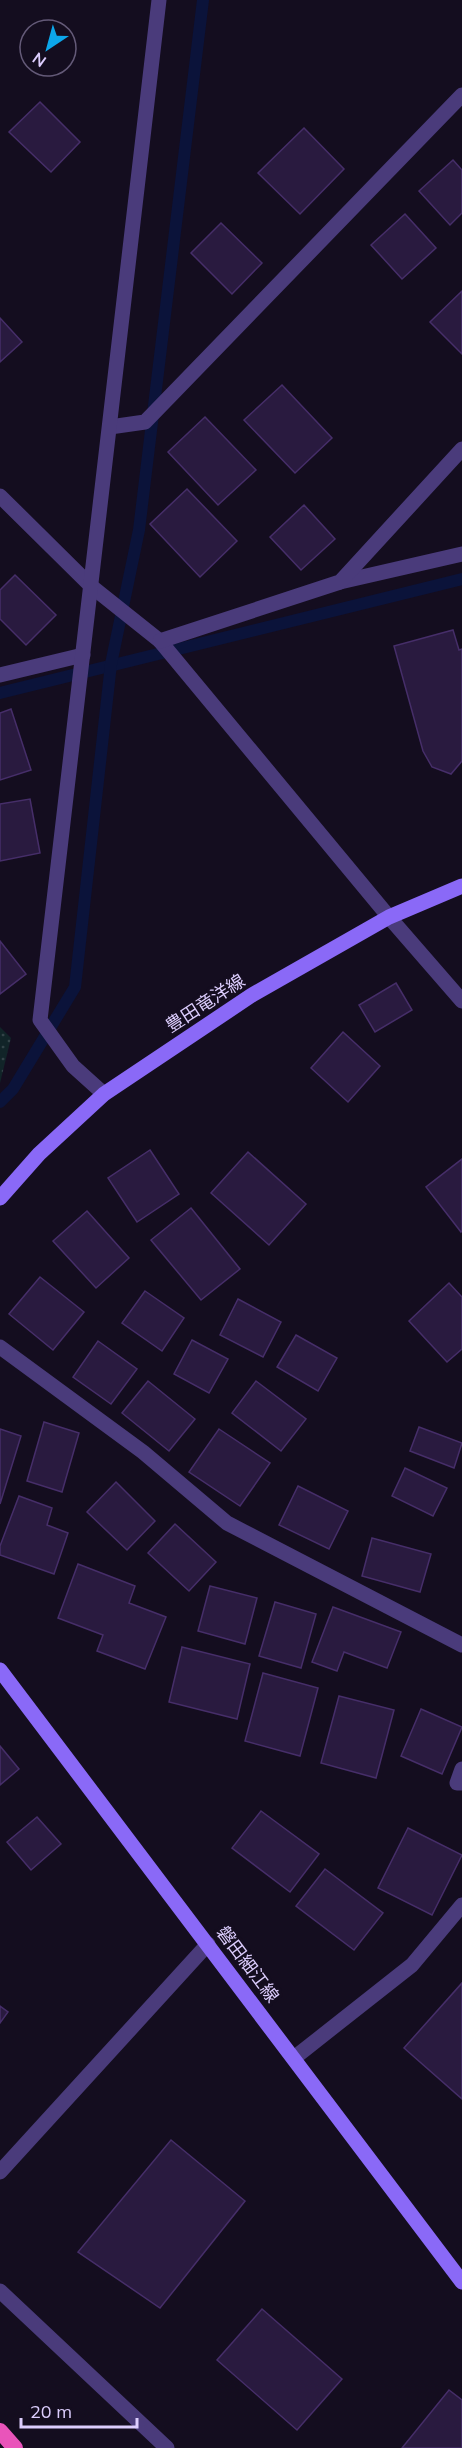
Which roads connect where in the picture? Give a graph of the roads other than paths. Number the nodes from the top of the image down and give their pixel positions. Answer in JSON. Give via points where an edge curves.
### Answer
{"nodes":[{"id":1,"x":159,"y":0,"type":"edge"},
{"id":2,"x":462,"y":95,"type":"edge"},
{"id":3,"x":110,"y":427,"type":"junction"},
{"id":4,"x":462,"y":449,"type":"edge"},
{"id":5,"x":0,"y":496,"type":"edge"},
{"id":6,"x":462,"y":554,"type":"edge"},
{"id":7,"x":340,"y":582,"type":"junction"},
{"id":8,"x":91,"y":586,"type":"junction"},
{"id":9,"x":160,"y":640,"type":"junction"},
{"id":10,"x":83,"y":655,"type":"junction"},
{"id":11,"x":0,"y":675,"type":"edge"},
{"id":12,"x":462,"y":886,"type":"edge"},
{"id":13,"x":389,"y":917,"type":"junction"},
{"id":14,"x":462,"y":1001,"type":"edge"},
{"id":15,"x":104,"y":1094,"type":"junction"},
{"id":16,"x":0,"y":1198,"type":"edge"},
{"id":17,"x":0,"y":1347,"type":"edge"},
{"id":18,"x":462,"y":1645,"type":"edge"},
{"id":19,"x":0,"y":1670,"type":"edge"},
{"id":20,"x":462,"y":1769,"type":"edge"},
{"id":21,"x":462,"y":1783,"type":"edge"},
{"id":22,"x":462,"y":1905,"type":"edge"},
{"id":23,"x":208,"y":1944,"type":"junction"},
{"id":24,"x":294,"y":2058,"type":"junction"},
{"id":25,"x":0,"y":2172,"type":"edge"},
{"id":26,"x":462,"y":2282,"type":"edge"},
{"id":27,"x":0,"y":2291,"type":"edge"},
{"id":28,"x":0,"y":2431,"type":"edge"},
{"id":29,"x":15,"y":2448,"type":"edge"},
{"id":30,"x":167,"y":2448,"type":"edge"}],
"edges":[{"from":1,"to":3,"type":"street"},
{"from":2,"to":3,"type":"street","via":[[145,422]]},
{"from":3,"to":8,"type":"street"},
{"from":4,"to":7,"type":"street"},
{"from":5,"to":8,"type":"street"},
{"from":6,"to":7,"type":"street"},
{"from":7,"to":9,"type":"street"},
{"from":8,"to":9,"type":"street"},
{"from":8,"to":10,"type":"street"},
{"from":9,"to":13,"type":"street"},
{"from":10,"to":11,"type":"street"},
{"from":10,"to":15,"type":"street","via":[[40,1020],[73,1066]]},
{"from":12,"to":13,"type":"main road","name":"豊田竜洋線"},
{"from":13,"to":14,"type":"street"},
{"from":13,"to":15,"type":"main road","name":"豊田竜洋線","via":[[252,994]]},
{"from":15,"to":16,"type":"main road","name":"豊田竜洋線","via":[[39,1154]]},
{"from":17,"to":18,"type":"street","via":[[143,1452],[226,1523]]},
{"from":19,"to":23,"type":"main road","name":"磐田細江線"},
{"from":20,"to":21,"type":"street","via":[[457,1783]]},
{"from":22,"to":24,"type":"street","via":[[412,1965]]},
{"from":23,"to":24,"type":"main road","name":"磐田細江線"},
{"from":23,"to":25,"type":"street"},
{"from":24,"to":26,"type":"main road","name":"磐田細江線"},
{"from":27,"to":30,"type":"street"},
{"from":28,"to":29,"type":"highway"}]}
